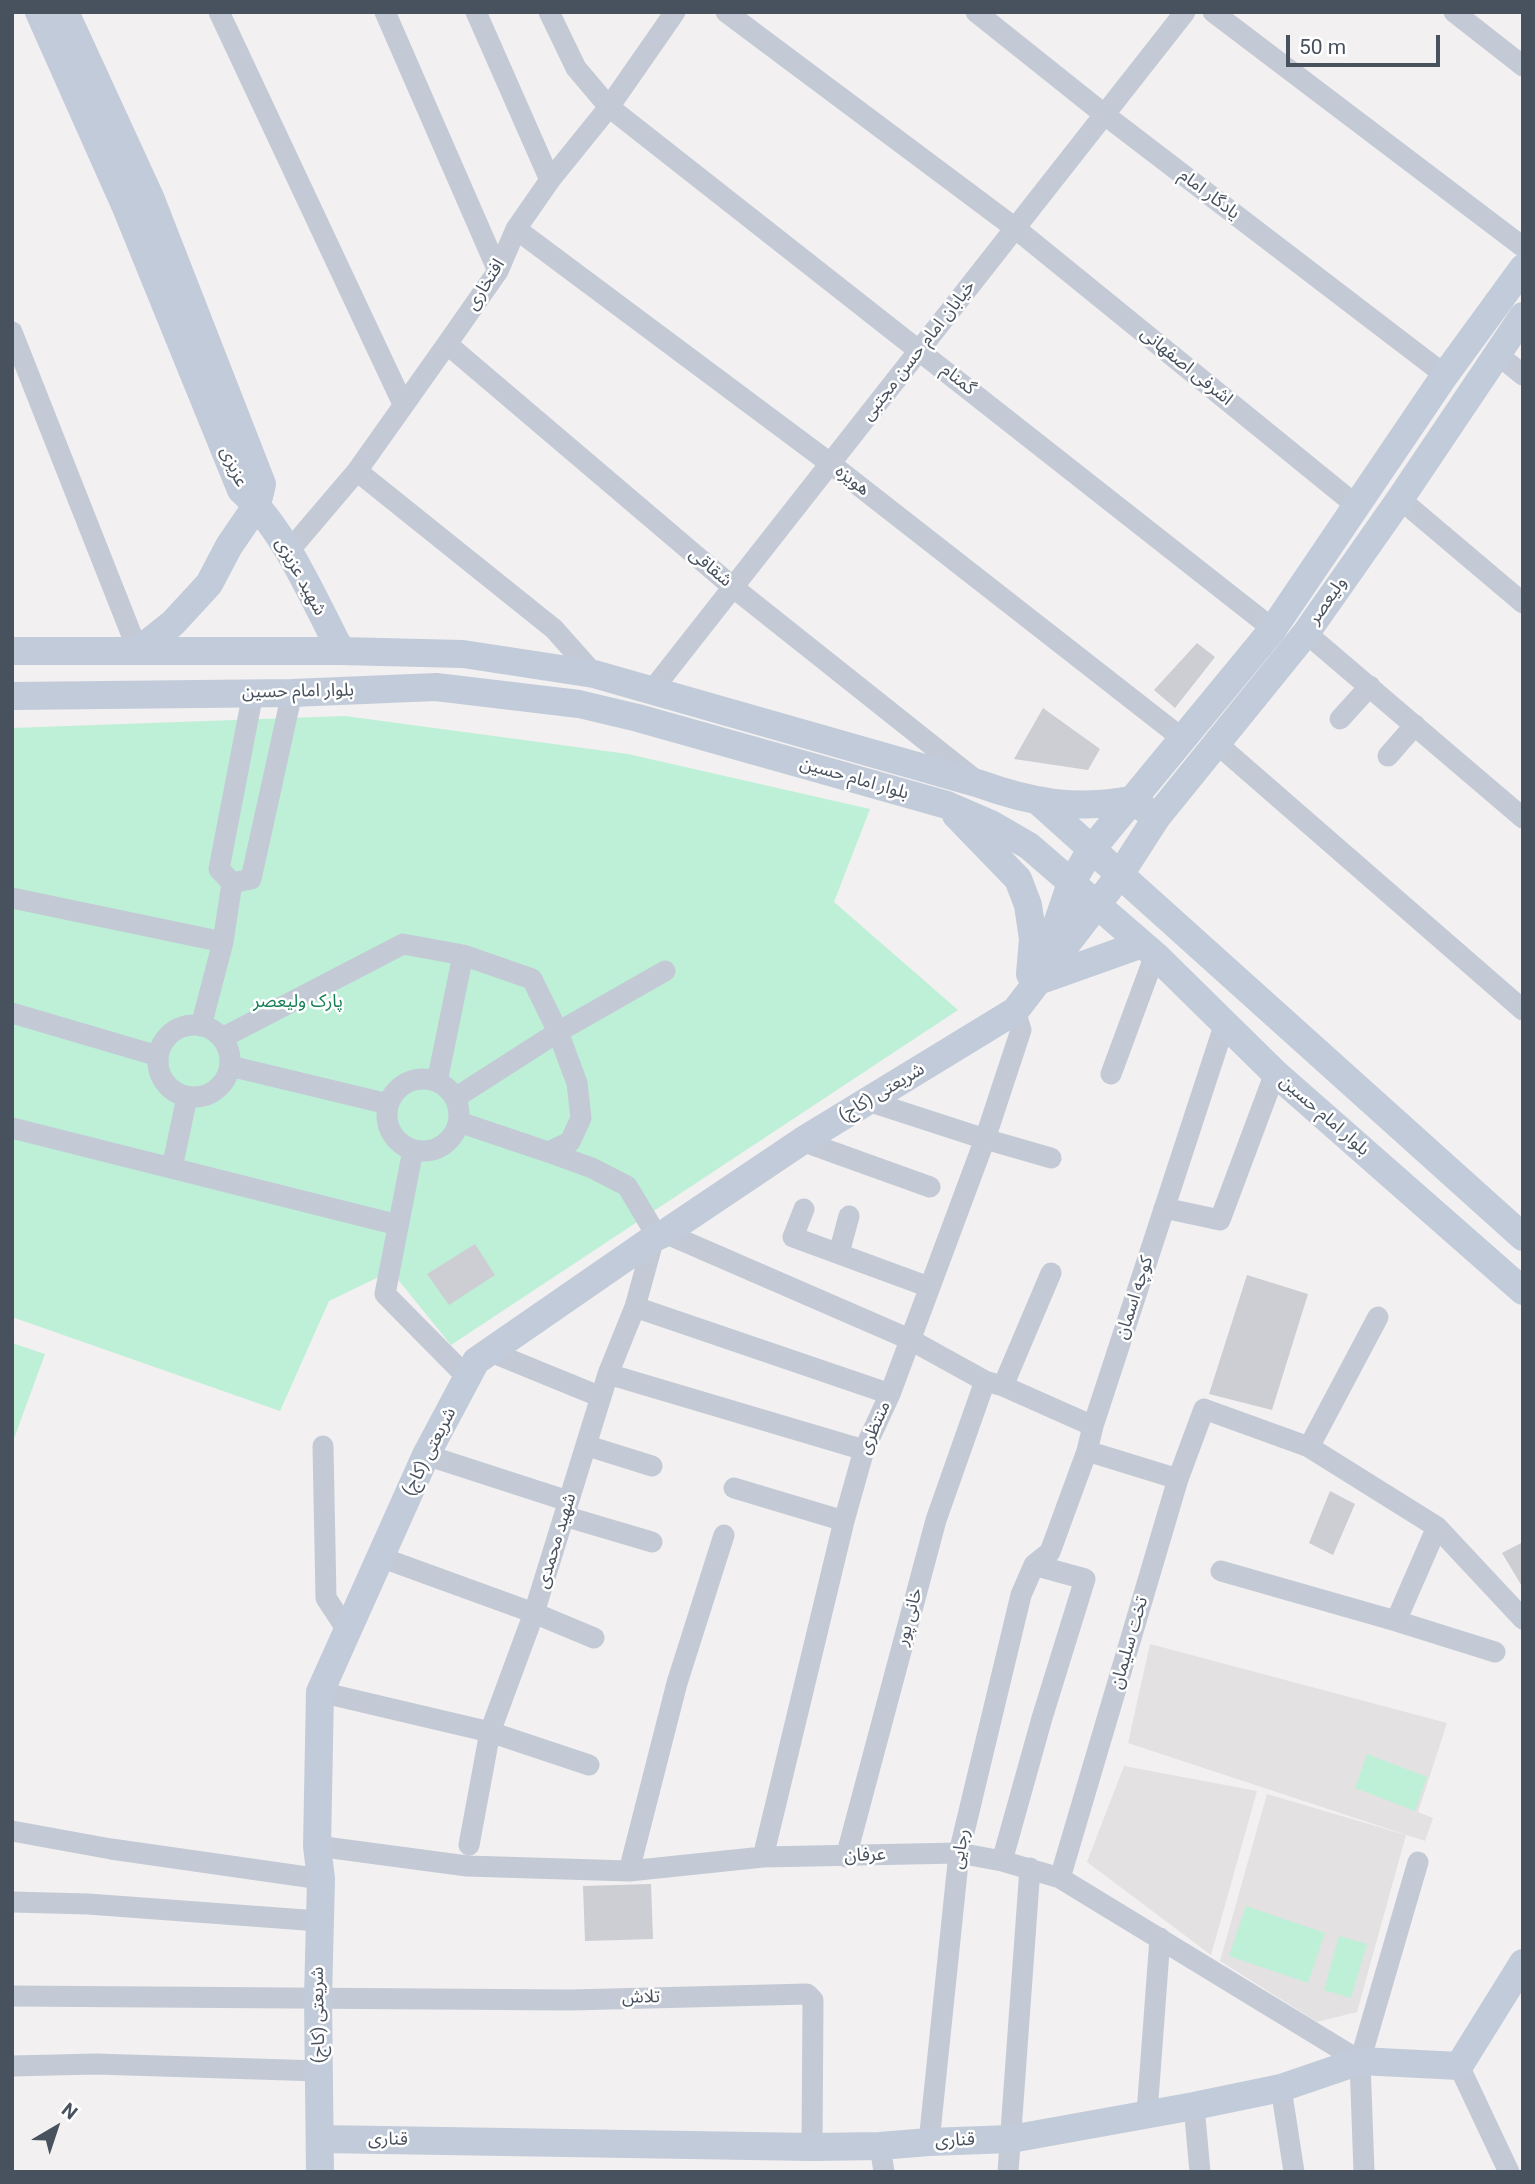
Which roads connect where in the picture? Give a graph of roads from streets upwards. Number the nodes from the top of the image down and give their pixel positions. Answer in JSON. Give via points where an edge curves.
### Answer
{"nodes":[{"id":1,"x":39,"y":12,"type":"edge"},
{"id":2,"x":65,"y":12,"type":"edge"},
{"id":3,"x":219,"y":12,"type":"edge"},
{"id":4,"x":385,"y":12,"type":"edge"},
{"id":5,"x":476,"y":12,"type":"edge"},
{"id":6,"x":549,"y":12,"type":"edge"},
{"id":7,"x":674,"y":12,"type":"edge"},
{"id":8,"x":726,"y":12,"type":"edge"},
{"id":9,"x":976,"y":12,"type":"edge"},
{"id":10,"x":1185,"y":12,"type":"edge"},
{"id":11,"x":1213,"y":12,"type":"edge"},
{"id":12,"x":1454,"y":12,"type":"edge"},
{"id":13,"x":1523,"y":66,"type":"edge"},
{"id":14,"x":609,"y":107,"type":"junction"},
{"id":15,"x":1105,"y":115,"type":"junction"},
{"id":16,"x":550,"y":180,"type":"junction"},
{"id":17,"x":138,"y":201,"type":"junction"},
{"id":18,"x":1015,"y":228,"type":"junction"},
{"id":19,"x":516,"y":229,"type":"junction"},
{"id":20,"x":1523,"y":247,"type":"edge"},
{"id":21,"x":1523,"y":268,"type":"edge"},
{"id":22,"x":498,"y":271,"type":"junction"},
{"id":23,"x":1523,"y":316,"type":"edge"},
{"id":24,"x":12,"y":332,"type":"edge"},
{"id":25,"x":447,"y":344,"type":"junction"},
{"id":26,"x":920,"y":350,"type":"junction"},
{"id":27,"x":1497,"y":355,"type":"junction"},
{"id":28,"x":1445,"y":375,"type":"junction"},
{"id":29,"x":1523,"y":375,"type":"edge"},
{"id":30,"x":403,"y":404,"type":"junction"},
{"id":31,"x":831,"y":464,"type":"junction"},
{"id":32,"x":357,"y":471,"type":"junction"},
{"id":33,"x":1400,"y":499,"type":"junction"},
{"id":34,"x":257,"y":505,"type":"junction"},
{"id":35,"x":1357,"y":506,"type":"junction"},
{"id":36,"x":288,"y":552,"type":"junction"},
{"id":37,"x":734,"y":589,"type":"junction"},
{"id":38,"x":1523,"y":603,"type":"edge"},
{"id":39,"x":1273,"y":629,"type":"junction"},
{"id":40,"x":1306,"y":633,"type":"junction"},
{"id":41,"x":12,"y":651,"type":"edge"},
{"id":42,"x":138,"y":651,"type":"junction"},
{"id":43,"x":341,"y":651,"type":"junction"},
{"id":44,"x":594,"y":674,"type":"junction"},
{"id":45,"x":1370,"y":686,"type":"junction"},
{"id":46,"x":653,"y":689,"type":"junction"},
{"id":47,"x":253,"y":693,"type":"junction"},
{"id":48,"x":292,"y":693,"type":"junction"},
{"id":49,"x":12,"y":696,"type":"edge"},
{"id":50,"x":1340,"y":719,"type":"dead end"},
{"id":51,"x":1415,"y":725,"type":"junction"},
{"id":52,"x":1183,"y":739,"type":"junction"},
{"id":53,"x":1215,"y":742,"type":"junction"},
{"id":54,"x":1388,"y":756,"type":"dead end"},
{"id":55,"x":980,"y":783,"type":"junction"},
{"id":56,"x":1037,"y":800,"type":"junction"},
{"id":57,"x":1131,"y":800,"type":"junction"},
{"id":58,"x":947,"y":805,"type":"junction"},
{"id":59,"x":1157,"y":817,"type":"junction"},
{"id":60,"x":1523,"y":818,"type":"edge"},
{"id":61,"x":1091,"y":850,"type":"junction"},
{"id":62,"x":1119,"y":876,"type":"junction"},
{"id":63,"x":232,"y":883,"type":"junction"},
{"id":64,"x":1071,"y":883,"type":"junction"},
{"id":65,"x":12,"y":898,"type":"edge"},
{"id":66,"x":1098,"y":905,"type":"junction"},
{"id":67,"x":223,"y":942,"type":"junction"},
{"id":68,"x":1149,"y":949,"type":"junction"},
{"id":69,"x":463,"y":955,"type":"junction"},
{"id":70,"x":665,"y":971,"type":"dead end"},
{"id":71,"x":1027,"y":995,"type":"junction"},
{"id":72,"x":1523,"y":1010,"type":"edge"},
{"id":73,"x":12,"y":1013,"type":"edge"},
{"id":74,"x":1225,"y":1023,"type":"junction"},
{"id":75,"x":201,"y":1026,"type":"junction"},
{"id":76,"x":558,"y":1032,"type":"junction"},
{"id":77,"x":222,"y":1038,"type":"junction"},
{"id":78,"x":158,"y":1056,"type":"junction"},
{"id":79,"x":230,"y":1066,"type":"junction"},
{"id":80,"x":1275,"y":1073,"type":"junction"},
{"id":81,"x":1111,"y":1074,"type":"dead end"},
{"id":82,"x":437,"y":1082,"type":"junction"},
{"id":83,"x":187,"y":1097,"type":"junction"},
{"id":84,"x":455,"y":1098,"type":"junction"},
{"id":85,"x":868,"y":1101,"type":"junction"},
{"id":86,"x":388,"y":1104,"type":"junction"},
{"id":87,"x":458,"y":1122,"type":"junction"},
{"id":88,"x":12,"y":1128,"type":"edge"},
{"id":89,"x":985,"y":1139,"type":"junction"},
{"id":90,"x":802,"y":1141,"type":"junction"},
{"id":91,"x":413,"y":1150,"type":"junction"},
{"id":92,"x":548,"y":1152,"type":"junction"},
{"id":93,"x":1051,"y":1158,"type":"dead end"},
{"id":94,"x":172,"y":1168,"type":"junction"},
{"id":95,"x":930,"y":1187,"type":"dead end"},
{"id":96,"x":804,"y":1209,"type":"dead end"},
{"id":97,"x":1164,"y":1209,"type":"junction"},
{"id":98,"x":849,"y":1216,"type":"dead end"},
{"id":99,"x":398,"y":1225,"type":"junction"},
{"id":100,"x":659,"y":1236,"type":"junction"},
{"id":101,"x":1523,"y":1237,"type":"edge"},
{"id":102,"x":839,"y":1253,"type":"junction"},
{"id":103,"x":1051,"y":1273,"type":"dead end"},
{"id":104,"x":929,"y":1287,"type":"junction"},
{"id":105,"x":1523,"y":1291,"type":"edge"},
{"id":106,"x":635,"y":1307,"type":"junction"},
{"id":107,"x":1378,"y":1317,"type":"dead end"},
{"id":108,"x":909,"y":1339,"type":"junction"},
{"id":109,"x":491,"y":1352,"type":"junction"},
{"id":110,"x":608,"y":1374,"type":"junction"},
{"id":111,"x":468,"y":1378,"type":"junction"},
{"id":112,"x":994,"y":1384,"type":"junction"},
{"id":113,"x":890,"y":1394,"type":"junction"},
{"id":114,"x":601,"y":1397,"type":"junction"},
{"id":115,"x":1093,"y":1426,"type":"junction"},
{"id":116,"x":323,"y":1446,"type":"dead end"},
{"id":117,"x":588,"y":1447,"type":"junction"},
{"id":118,"x":1309,"y":1447,"type":"junction"},
{"id":119,"x":864,"y":1450,"type":"junction"},
{"id":120,"x":1087,"y":1451,"type":"junction"},
{"id":121,"x":426,"y":1455,"type":"junction"},
{"id":122,"x":652,"y":1466,"type":"dead end"},
{"id":123,"x":1178,"y":1479,"type":"junction"},
{"id":124,"x":734,"y":1488,"type":"dead end"},
{"id":125,"x":566,"y":1509,"type":"junction"},
{"id":126,"x":844,"y":1521,"type":"junction"},
{"id":127,"x":1437,"y":1527,"type":"junction"},
{"id":128,"x":724,"y":1535,"type":"dead end"},
{"id":129,"x":652,"y":1542,"type":"dead end"},
{"id":130,"x":380,"y":1556,"type":"junction"},
{"id":131,"x":1034,"y":1565,"type":"junction"},
{"id":132,"x":1221,"y":1571,"type":"dead end"},
{"id":133,"x":534,"y":1613,"type":"junction"},
{"id":134,"x":1523,"y":1619,"type":"edge"},
{"id":135,"x":1396,"y":1621,"type":"junction"},
{"id":136,"x":347,"y":1630,"type":"junction"},
{"id":137,"x":594,"y":1638,"type":"dead end"},
{"id":138,"x":1495,"y":1652,"type":"dead end"},
{"id":139,"x":320,"y":1692,"type":"junction"},
{"id":140,"x":490,"y":1732,"type":"junction"},
{"id":141,"x":589,"y":1765,"type":"dead end"},
{"id":142,"x":12,"y":1831,"type":"edge"},
{"id":143,"x":470,"y":1845,"type":"dead end"},
{"id":144,"x":317,"y":1846,"type":"junction"},
{"id":145,"x":959,"y":1853,"type":"junction"},
{"id":146,"x":763,"y":1857,"type":"junction"},
{"id":147,"x":846,"y":1857,"type":"junction"},
{"id":148,"x":1002,"y":1861,"type":"junction"},
{"id":149,"x":1418,"y":1862,"type":"dead end"},
{"id":150,"x":1030,"y":1868,"type":"junction"},
{"id":151,"x":629,"y":1871,"type":"junction"},
{"id":152,"x":1060,"y":1878,"type":"junction"},
{"id":153,"x":321,"y":1879,"type":"junction"},
{"id":154,"x":12,"y":1902,"type":"edge"},
{"id":155,"x":319,"y":1921,"type":"junction"},
{"id":156,"x":1160,"y":1938,"type":"junction"},
{"id":157,"x":1523,"y":1963,"type":"edge"},
{"id":158,"x":12,"y":1996,"type":"edge"},
{"id":159,"x":318,"y":1998,"type":"junction"},
{"id":160,"x":1360,"y":2061,"type":"junction"},
{"id":161,"x":12,"y":2066,"type":"edge"},
{"id":162,"x":1459,"y":2066,"type":"junction"},
{"id":163,"x":320,"y":2071,"type":"junction"},
{"id":164,"x":1281,"y":2088,"type":"junction"},
{"id":165,"x":1194,"y":2106,"type":"junction"},
{"id":166,"x":1147,"y":2113,"type":"junction"},
{"id":167,"x":321,"y":2139,"type":"junction"},
{"id":168,"x":1011,"y":2139,"type":"junction"},
{"id":169,"x":929,"y":2142,"type":"junction"},
{"id":170,"x":812,"y":2147,"type":"junction"},
{"id":171,"x":882,"y":2159,"type":"edge"},
{"id":172,"x":320,"y":2172,"type":"edge"},
{"id":173,"x":1008,"y":2172,"type":"edge"},
{"id":174,"x":1200,"y":2172,"type":"edge"},
{"id":175,"x":1294,"y":2172,"type":"edge"},
{"id":176,"x":1364,"y":2172,"type":"edge"},
{"id":177,"x":1509,"y":2172,"type":"edge"}],
"edges":[{"from":1,"to":17,"type":"street","name":"عزیزی"},
{"from":2,"to":17,"type":"street","name":"عزیزی"},
{"from":3,"to":30,"type":"street"},
{"from":4,"to":22,"type":"street"},
{"from":5,"to":16,"type":"street"},
{"from":6,"to":14,"type":"street","name":"گمنام","via":[[576,68]]},
{"from":7,"to":14,"type":"street","name":"افتخاری"},
{"from":8,"to":18,"type":"street","name":"اشرفی اصفهانی"},
{"from":9,"to":15,"type":"street","name":"یادگار امام"},
{"from":10,"to":15,"type":"street","name":"خیابان امام حسن مجتبی"},
{"from":11,"to":20,"type":"street"},
{"from":12,"to":13,"type":"street"},
{"from":14,"to":16,"type":"street","name":"افتخاری"},
{"from":14,"to":26,"type":"street","name":"گمنام"},
{"from":15,"to":18,"type":"street","name":"خیابان امام حسن مجتبی"},
{"from":15,"to":28,"type":"street","name":"یادگار امام"},
{"from":16,"to":19,"type":"street","name":"افتخاری"},
{"from":17,"to":34,"type":"street","name":"عزیزی","via":[[241,490]]},
{"from":18,"to":26,"type":"street","name":"خیابان امام حسن مجتبی"},
{"from":18,"to":35,"type":"street","name":"اشرفی اصفهانی"},
{"from":19,"to":22,"type":"street","name":"افتخاری"},
{"from":19,"to":31,"type":"street","name":"هویزه"},
{"from":21,"to":28,"type":"street","name":"ولیعصر"},
{"from":22,"to":25,"type":"street","name":"افتخاری"},
{"from":23,"to":27,"type":"street","name":"ولیعصر"},
{"from":24,"to":42,"type":"street"},
{"from":25,"to":30,"type":"street","name":"افتخاری"},
{"from":25,"to":37,"type":"street","name":"شقاقی"},
{"from":26,"to":31,"type":"street","name":"خیابان امام حسن مجتبی"},
{"from":26,"to":39,"type":"street","name":"گمنام"},
{"from":27,"to":29,"type":"street"},
{"from":27,"to":33,"type":"street","name":"ولیعصر"},
{"from":28,"to":35,"type":"street","name":"ولیعصر"},
{"from":30,"to":32,"type":"street","name":"افتخاری"},
{"from":31,"to":37,"type":"street","name":"خیابان امام حسن مجتبی"},
{"from":31,"to":52,"type":"street","name":"هویزه"},
{"from":32,"to":36,"type":"street","name":"افتخاری"},
{"from":32,"to":44,"type":"street","via":[[554,629]]},
{"from":33,"to":38,"type":"street"},
{"from":33,"to":40,"type":"street","name":"ولیعصر"},
{"from":34,"to":36,"type":"street","name":"شهید عزیزی"},
{"from":34,"to":42,"type":"street","via":[[209,584],[173,623]]},
{"from":35,"to":39,"type":"street","name":"ولیعصر"},
{"from":36,"to":43,"type":"street","name":"شهید عزیزی"},
{"from":37,"to":46,"type":"street","name":"خیابان امام حسن مجتبی"},
{"from":37,"to":55,"type":"street","name":"شقاقی"},
{"from":39,"to":52,"type":"street","name":"ولیعصر"},
{"from":40,"to":45,"type":"street"},
{"from":40,"to":53,"type":"street","name":"ولیعصر"},
{"from":41,"to":42,"type":"street","name":"بلوار امام حسین"},
{"from":42,"to":43,"type":"street","name":"بلوار امام حسین"},
{"from":43,"to":44,"type":"street","name":"بلوار امام حسین","via":[[463,654]]},
{"from":44,"to":46,"type":"street","name":"بلوار امام حسین"},
{"from":45,"to":50,"type":"street"},
{"from":45,"to":51,"type":"street"},
{"from":46,"to":55,"type":"street","name":"بلوار امام حسین"},
{"from":47,"to":48,"type":"street","name":"بلوار امام حسین"},
{"from":47,"to":49,"type":"street","name":"بلوار امام حسین"},
{"from":47,"to":63,"type":"street","via":[[219,869]]},
{"from":48,"to":58,"type":"street","name":"بلوار امام حسین","via":[[436,687],[579,704]]},
{"from":48,"to":63,"type":"street","via":[[251,879]]},
{"from":51,"to":54,"type":"street"},
{"from":51,"to":60,"type":"street"},
{"from":52,"to":57,"type":"street","name":"ولیعصر"},
{"from":53,"to":59,"type":"street","name":"ولیعصر"},
{"from":53,"to":72,"type":"street"},
{"from":55,"to":56,"type":"street","name":"بلوار امام حسین"},
{"from":56,"to":57,"type":"street","via":[[1077,806]]},
{"from":56,"to":61,"type":"street","name":"بلوار امام حسین"},
{"from":57,"to":59,"type":"street"},
{"from":57,"to":61,"type":"street","name":"ولیعصر"},
{"from":58,"to":64,"type":"street","name":"بلوار امام حسین","via":[[1029,846]]},
{"from":58,"to":71,"type":"street","via":[[1018,879],[1033,939]]},
{"from":59,"to":62,"type":"street","name":"ولیعصر"},
{"from":61,"to":62,"type":"street","name":"بلوار امام حسین"},
{"from":61,"to":64,"type":"street","name":"ولیعصر"},
{"from":62,"to":66,"type":"street","name":"ولیعصر"},
{"from":62,"to":101,"type":"street","name":"بلوار امام حسین"},
{"from":63,"to":67,"type":"street"},
{"from":64,"to":66,"type":"street","name":"بلوار امام حسین"},
{"from":64,"to":71,"type":"street","name":"ولیعصر"},
{"from":65,"to":67,"type":"street"},
{"from":66,"to":68,"type":"street","name":"بلوار امام حسین"},
{"from":66,"to":71,"type":"street","name":"ولیعصر"},
{"from":67,"to":75,"type":"street"},
{"from":68,"to":71,"type":"street"},
{"from":68,"to":74,"type":"street","name":"بلوار امام حسین"},
{"from":68,"to":81,"type":"street"},
{"from":69,"to":76,"type":"street","via":[[533,979]]},
{"from":69,"to":77,"type":"street","via":[[403,944]]},
{"from":69,"to":82,"type":"street"},
{"from":70,"to":76,"type":"street"},
{"from":71,"to":85,"type":"street","name":"شریعتی (کاج)"},
{"from":71,"to":89,"type":"street","name":"منتظری","via":[[1021,1030]]},
{"from":73,"to":78,"type":"street"},
{"from":74,"to":80,"type":"street","name":"بلوار امام حسین"},
{"from":74,"to":97,"type":"street","name":"کوچه اسمان"},
{"from":75,"to":77,"type":"street"},
{"from":75,"to":78,"type":"street","via":[[178,1028],[168,1035]]},
{"from":76,"to":84,"type":"street"},
{"from":76,"to":92,"type":"street","via":[[576,1083],[581,1118],[570,1142]]},
{"from":77,"to":79,"type":"street"},
{"from":78,"to":83,"type":"street","via":[[168,1086]]},
{"from":79,"to":83,"type":"street","via":[[227,1077],[210,1094]]},
{"from":79,"to":86,"type":"street"},
{"from":80,"to":97,"type":"street","via":[[1220,1220]]},
{"from":80,"to":105,"type":"street","name":"بلوار امام حسین"},
{"from":82,"to":84,"type":"street"},
{"from":82,"to":86,"type":"street","via":[[412,1080],[394,1093]]},
{"from":83,"to":94,"type":"street"},
{"from":84,"to":87,"type":"street"},
{"from":85,"to":89,"type":"street"},
{"from":85,"to":90,"type":"street","name":"شریعتی (کاج)"},
{"from":86,"to":91,"type":"street","via":[[388,1127],[402,1145]]},
{"from":87,"to":91,"type":"street","via":[[446,1143],[424,1152]]},
{"from":87,"to":92,"type":"street"},
{"from":88,"to":94,"type":"street"},
{"from":89,"to":93,"type":"street"},
{"from":89,"to":104,"type":"street","name":"منتظری"},
{"from":90,"to":95,"type":"street"},
{"from":90,"to":100,"type":"street","name":"شریعتی (کاج)"},
{"from":91,"to":99,"type":"street"},
{"from":92,"to":100,"type":"street","via":[[627,1186]]},
{"from":94,"to":99,"type":"street"},
{"from":96,"to":102,"type":"street","via":[[793,1237]]},
{"from":97,"to":115,"type":"street","name":"کوچه اسمان"},
{"from":98,"to":102,"type":"street"},
{"from":99,"to":111,"type":"street","via":[[385,1294]]},
{"from":100,"to":106,"type":"street","name":"شهید محمدی"},
{"from":100,"to":108,"type":"street"},
{"from":100,"to":109,"type":"street","name":"شریعتی (کاج)"},
{"from":102,"to":104,"type":"street"},
{"from":103,"to":112,"type":"street","name":"خانی پور"},
{"from":104,"to":108,"type":"street","name":"منتظری"},
{"from":106,"to":110,"type":"street","name":"شهید محمدی"},
{"from":106,"to":113,"type":"street"},
{"from":107,"to":118,"type":"street"},
{"from":108,"to":112,"type":"street"},
{"from":108,"to":113,"type":"street","name":"منتظری"},
{"from":109,"to":111,"type":"street","name":"شریعتی (کاج)","via":[[476,1361]]},
{"from":109,"to":114,"type":"street"},
{"from":110,"to":114,"type":"street","name":"شهید محمدی"},
{"from":110,"to":119,"type":"street"},
{"from":111,"to":121,"type":"street","name":"شریعتی (کاج)"},
{"from":112,"to":115,"type":"street"},
{"from":112,"to":147,"type":"street","name":"خانی پور","via":[[936,1520]]},
{"from":113,"to":119,"type":"street","name":"منتظری"},
{"from":114,"to":117,"type":"street","name":"شهید محمدی"},
{"from":115,"to":120,"type":"street","name":"کوچه اسمان"},
{"from":116,"to":136,"type":"street","via":[[326,1598]]},
{"from":117,"to":122,"type":"street"},
{"from":117,"to":125,"type":"street","name":"شهید محمدی"},
{"from":118,"to":123,"type":"street","name":"تخت سلیمان","via":[[1204,1409]]},
{"from":118,"to":127,"type":"street"},
{"from":119,"to":126,"type":"street","name":"منتظری"},
{"from":120,"to":123,"type":"street"},
{"from":120,"to":131,"type":"street","name":"کوچه اسمان","via":[[1050,1552]]},
{"from":121,"to":125,"type":"street"},
{"from":121,"to":130,"type":"street","name":"شریعتی (کاج)"},
{"from":123,"to":152,"type":"street","name":"تخت سلیمان"},
{"from":124,"to":126,"type":"street"},
{"from":125,"to":129,"type":"street"},
{"from":125,"to":133,"type":"street","name":"شهید محمدی"},
{"from":126,"to":146,"type":"street","name":"منتظری"},
{"from":127,"to":134,"type":"street"},
{"from":127,"to":135,"type":"street"},
{"from":128,"to":151,"type":"street","via":[[677,1683]]},
{"from":130,"to":133,"type":"street"},
{"from":130,"to":136,"type":"street","name":"شریعتی (کاج)"},
{"from":131,"to":145,"type":"street","name":"رجایی","via":[[1021,1595]]},
{"from":131,"to":148,"type":"street","via":[[1085,1579]]},
{"from":132,"to":135,"type":"street"},
{"from":133,"to":137,"type":"street"},
{"from":133,"to":140,"type":"street","name":"شهید محمدی"},
{"from":135,"to":138,"type":"street"},
{"from":136,"to":139,"type":"street","name":"شریعتی (کاج)"},
{"from":139,"to":140,"type":"street"},
{"from":139,"to":144,"type":"street","name":"شریعتی (کاج)"},
{"from":140,"to":141,"type":"street"},
{"from":140,"to":143,"type":"street","name":"شهید محمدی"},
{"from":142,"to":153,"type":"street"},
{"from":144,"to":151,"type":"street","name":"عرفان","via":[[467,1866]]},
{"from":144,"to":153,"type":"street","name":"شریعتی (کاج)"},
{"from":145,"to":147,"type":"street","name":"عرفان"},
{"from":145,"to":148,"type":"street","name":"عرفان"},
{"from":145,"to":169,"type":"street","name":"رجایی"},
{"from":146,"to":147,"type":"street","name":"عرفان"},
{"from":146,"to":151,"type":"street","name":"عرفان"},
{"from":148,"to":150,"type":"street","name":"عرفان"},
{"from":149,"to":160,"type":"street"},
{"from":150,"to":152,"type":"street","name":"عرفان"},
{"from":150,"to":168,"type":"street"},
{"from":152,"to":156,"type":"street","name":"عرفان"},
{"from":153,"to":155,"type":"street","name":"شریعتی (کاج)"},
{"from":154,"to":155,"type":"street","via":[[88,1903]]},
{"from":155,"to":159,"type":"street","name":"شریعتی (کاج)"},
{"from":156,"to":160,"type":"street","name":"عرفان"},
{"from":156,"to":166,"type":"street"},
{"from":157,"to":162,"type":"street"},
{"from":158,"to":159,"type":"street"},
{"from":159,"to":163,"type":"street","name":"شریعتی (کاج)"},
{"from":159,"to":170,"type":"street","name":"تلاش","via":[[571,2000],[807,1994],[814,2000]]},
{"from":160,"to":162,"type":"street","name":"قناری"},
{"from":160,"to":164,"type":"street","name":"قناری"},
{"from":160,"to":176,"type":"street"},
{"from":161,"to":163,"type":"street"},
{"from":162,"to":177,"type":"street"},
{"from":163,"to":167,"type":"street","name":"شریعتی (کاج)"},
{"from":164,"to":165,"type":"street","name":"قناری"},
{"from":164,"to":175,"type":"street"},
{"from":165,"to":166,"type":"street","name":"قناری"},
{"from":165,"to":174,"type":"street"},
{"from":166,"to":168,"type":"street","name":"قناری"},
{"from":167,"to":170,"type":"street","name":"قناری"},
{"from":167,"to":172,"type":"street","name":"شریعتی (کاج)"},
{"from":168,"to":169,"type":"street","name":"قناری"},
{"from":168,"to":173,"type":"street"},
{"from":169,"to":171,"type":"street","name":"قناری"},
{"from":170,"to":171,"type":"street","name":"قناری"}]}
